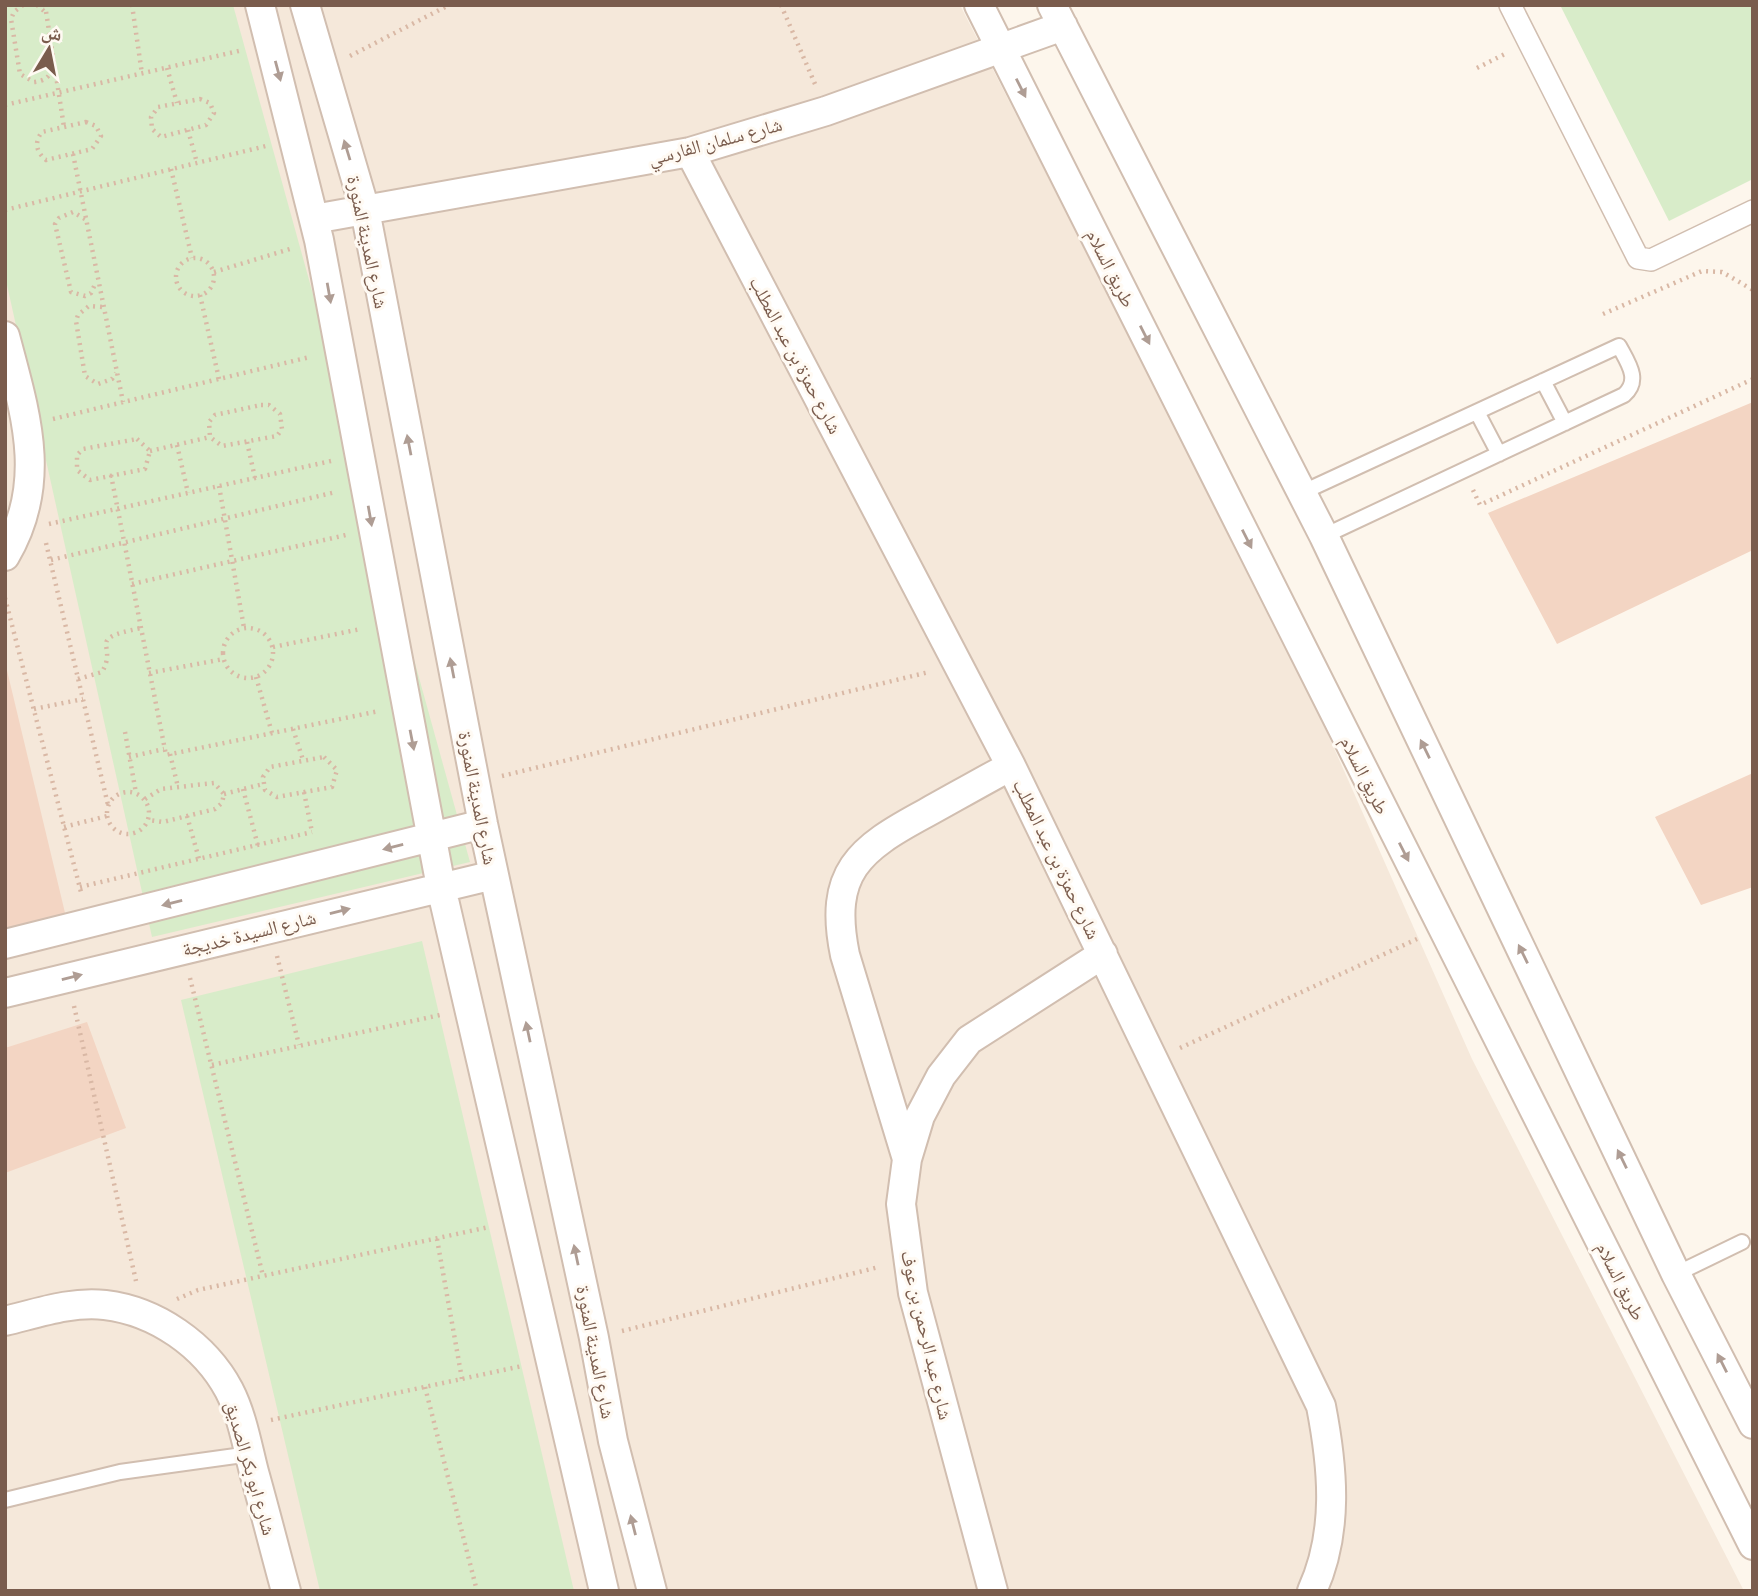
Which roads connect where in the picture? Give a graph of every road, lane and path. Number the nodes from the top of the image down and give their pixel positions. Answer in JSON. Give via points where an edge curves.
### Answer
{"nodes":[{"id":1,"x":23,"y":5,"type":"edge"},
{"id":2,"x":37,"y":5,"type":"edge"},
{"id":3,"x":45,"y":5,"type":"edge"},
{"id":4,"x":132,"y":5,"type":"edge"},
{"id":5,"x":260,"y":5,"type":"edge"},
{"id":6,"x":305,"y":5,"type":"edge"},
{"id":7,"x":449,"y":5,"type":"edge"},
{"id":8,"x":781,"y":5,"type":"edge"},
{"id":9,"x":979,"y":5,"type":"edge"},
{"id":10,"x":1510,"y":5,"type":"edge"},
{"id":11,"x":46,"y":13,"type":"junction"},
{"id":12,"x":1058,"y":16,"type":"edge"},
{"id":13,"x":271,"y":43,"type":"junction"},
{"id":14,"x":1001,"y":48,"type":"junction"},
{"id":15,"x":52,"y":62,"type":"junction"},
{"id":16,"x":167,"y":68,"type":"junction"},
{"id":17,"x":323,"y":70,"type":"junction"},
{"id":18,"x":142,"y":74,"type":"junction"},
{"id":19,"x":58,"y":93,"type":"junction"},
{"id":20,"x":177,"y":103,"type":"junction"},
{"id":21,"x":5,"y":105,"type":"edge"},
{"id":22,"x":826,"y":111,"type":"junction"},
{"id":23,"x":64,"y":127,"type":"junction"},
{"id":24,"x":188,"y":130,"type":"junction"},
{"id":25,"x":296,"y":138,"type":"junction"},
{"id":26,"x":690,"y":152,"type":"junction"},
{"id":27,"x":73,"y":154,"type":"junction"},
{"id":28,"x":197,"y":163,"type":"junction"},
{"id":29,"x":171,"y":169,"type":"junction"},
{"id":30,"x":80,"y":192,"type":"junction"},
{"id":31,"x":5,"y":210,"type":"edge"},
{"id":32,"x":365,"y":210,"type":"junction"},
{"id":33,"x":1753,"y":211,"type":"edge"},
{"id":34,"x":86,"y":219,"type":"junction"},
{"id":35,"x":317,"y":229,"type":"junction"},
{"id":36,"x":192,"y":258,"type":"junction"},
{"id":37,"x":214,"y":272,"type":"junction"},
{"id":38,"x":97,"y":281,"type":"junction"},
{"id":39,"x":1753,"y":290,"type":"edge"},
{"id":40,"x":200,"y":295,"type":"junction"},
{"id":41,"x":102,"y":307,"type":"junction"},
{"id":42,"x":1603,"y":314,"type":"dead end"},
{"id":43,"x":5,"y":336,"type":"edge"},
{"id":44,"x":339,"y":350,"type":"junction"},
{"id":45,"x":116,"y":373,"type":"junction"},
{"id":46,"x":219,"y":379,"type":"junction"},
{"id":47,"x":1753,"y":379,"type":"edge"},
{"id":48,"x":1543,"y":381,"type":"junction"},
{"id":49,"x":123,"y":402,"type":"junction"},
{"id":50,"x":1477,"y":412,"type":"junction"},
{"id":51,"x":1565,"y":423,"type":"junction"},
{"id":52,"x":29,"y":425,"type":"junction"},
{"id":53,"x":209,"y":437,"type":"junction"},
{"id":54,"x":247,"y":442,"type":"junction"},
{"id":55,"x":177,"y":445,"type":"junction"},
{"id":56,"x":149,"y":451,"type":"junction"},
{"id":57,"x":1499,"y":454,"type":"junction"},
{"id":58,"x":359,"y":455,"type":"junction"},
{"id":59,"x":1463,"y":471,"type":"junction"},
{"id":60,"x":111,"y":475,"type":"junction"},
{"id":61,"x":254,"y":478,"type":"junction"},
{"id":62,"x":365,"y":485,"type":"junction"},
{"id":63,"x":219,"y":486,"type":"junction"},
{"id":64,"x":188,"y":493,"type":"junction"},
{"id":65,"x":1301,"y":494,"type":"junction"},
{"id":66,"x":118,"y":508,"type":"junction"},
{"id":67,"x":225,"y":519,"type":"junction"},
{"id":68,"x":30,"y":528,"type":"junction"},
{"id":69,"x":373,"y":529,"type":"junction"},
{"id":70,"x":1324,"y":536,"type":"junction"},
{"id":71,"x":124,"y":543,"type":"junction"},
{"id":72,"x":5,"y":556,"type":"edge"},
{"id":73,"x":51,"y":560,"type":"junction"},
{"id":74,"x":232,"y":561,"type":"junction"},
{"id":75,"x":132,"y":584,"type":"junction"},
{"id":76,"x":5,"y":598,"type":"edge"},
{"id":77,"x":390,"y":622,"type":"junction"},
{"id":78,"x":141,"y":628,"type":"junction"},
{"id":79,"x":244,"y":628,"type":"junction"},
{"id":80,"x":273,"y":647,"type":"junction"},
{"id":81,"x":224,"y":659,"type":"junction"},
{"id":82,"x":957,"y":665,"type":"junction"},
{"id":83,"x":149,"y":673,"type":"junction"},
{"id":84,"x":256,"y":677,"type":"junction"},
{"id":85,"x":78,"y":679,"type":"junction"},
{"id":86,"x":83,"y":699,"type":"junction"},
{"id":87,"x":406,"y":705,"type":"junction"},
{"id":88,"x":34,"y":709,"type":"junction"},
{"id":89,"x":293,"y":729,"type":"junction"},
{"id":90,"x":125,"y":732,"type":"dead end"},
{"id":91,"x":272,"y":733,"type":"junction"},
{"id":92,"x":164,"y":749,"type":"junction"},
{"id":93,"x":170,"y":754,"type":"junction"},
{"id":94,"x":129,"y":757,"type":"junction"},
{"id":95,"x":303,"y":761,"type":"junction"},
{"id":96,"x":1012,"y":766,"type":"junction"},
{"id":97,"x":475,"y":783,"type":"junction"},
{"id":98,"x":263,"y":784,"type":"junction"},
{"id":99,"x":178,"y":787,"type":"junction"},
{"id":100,"x":243,"y":789,"type":"junction"},
{"id":101,"x":304,"y":792,"type":"junction"},
{"id":102,"x":136,"y":793,"type":"junction"},
{"id":103,"x":223,"y":794,"type":"junction"},
{"id":104,"x":145,"y":799,"type":"junction"},
{"id":105,"x":108,"y":805,"type":"junction"},
{"id":106,"x":107,"y":816,"type":"junction"},
{"id":107,"x":187,"y":816,"type":"junction"},
{"id":108,"x":149,"y":820,"type":"junction"},
{"id":109,"x":483,"y":824,"type":"junction"},
{"id":110,"x":64,"y":827,"type":"junction"},
{"id":111,"x":312,"y":832,"type":"junction"},
{"id":112,"x":431,"y":838,"type":"junction"},
{"id":113,"x":258,"y":845,"type":"junction"},
{"id":114,"x":199,"y":859,"type":"junction"},
{"id":115,"x":322,"y":865,"type":"junction"},
{"id":116,"x":494,"y":875,"type":"junction"},
{"id":117,"x":267,"y":879,"type":"junction"},
{"id":118,"x":80,"y":887,"type":"junction"},
{"id":119,"x":441,"y":887,"type":"junction"},
{"id":120,"x":208,"y":894,"type":"junction"},
{"id":121,"x":89,"y":923,"type":"junction"},
{"id":122,"x":271,"y":928,"type":"junction"},
{"id":123,"x":1442,"y":928,"type":"junction"},
{"id":124,"x":5,"y":944,"type":"edge"},
{"id":125,"x":183,"y":949,"type":"junction"},
{"id":126,"x":1103,"y":954,"type":"junction"},
{"id":127,"x":68,"y":978,"type":"junction"},
{"id":128,"x":5,"y":993,"type":"edge"},
{"id":129,"x":469,"y":1008,"type":"junction"},
{"id":130,"x":299,"y":1045,"type":"junction"},
{"id":131,"x":1154,"y":1060,"type":"junction"},
{"id":132,"x":212,"y":1065,"type":"junction"},
{"id":133,"x":907,"y":1159,"type":"junction"},
{"id":134,"x":519,"y":1221,"type":"junction"},
{"id":135,"x":437,"y":1239,"type":"junction"},
{"id":136,"x":1742,"y":1242,"type":"dead end"},
{"id":137,"x":907,"y":1260,"type":"junction"},
{"id":138,"x":1676,"y":1274,"type":"junction"},
{"id":139,"x":263,"y":1276,"type":"junction"},
{"id":140,"x":143,"y":1314,"type":"junction"},
{"id":141,"x":5,"y":1321,"type":"edge"},
{"id":142,"x":594,"y":1338,"type":"junction"},
{"id":143,"x":551,"y":1360,"type":"junction"},
{"id":144,"x":462,"y":1379,"type":"junction"},
{"id":145,"x":425,"y":1387,"type":"junction"},
{"id":146,"x":1753,"y":1424,"type":"edge"},
{"id":147,"x":242,"y":1426,"type":"junction"},
{"id":148,"x":250,"y":1454,"type":"junction"},
{"id":149,"x":5,"y":1500,"type":"edge"},
{"id":150,"x":1753,"y":1545,"type":"edge"},
{"id":151,"x":286,"y":1591,"type":"edge"},
{"id":152,"x":477,"y":1591,"type":"edge"},
{"id":153,"x":604,"y":1591,"type":"edge"},
{"id":154,"x":652,"y":1591,"type":"edge"},
{"id":155,"x":993,"y":1591,"type":"edge"},
{"id":156,"x":1312,"y":1591,"type":"edge"}],
"edges":[{"from":1,"to":15,"type":"path","via":[[11,19],[20,74],[41,81],[48,77]]},
{"from":2,"to":11,"type":"path"},
{"from":3,"to":11,"type":"path"},
{"from":4,"to":18,"type":"path"},
{"from":5,"to":13,"type":"street"},
{"from":6,"to":17,"type":"street","name":"شارع المدينة المنورة"},
{"from":7,"to":17,"type":"path"},
{"from":8,"to":22,"type":"path"},
{"from":9,"to":14,"type":"street","name":"طريق السلام"},
{"from":10,"to":33,"type":"street","via":[[1638,258],[1651,260]]},
{"from":11,"to":15,"type":"path"},
{"from":12,"to":14,"type":"street","name":"شارع سلمان الفارسي"},
{"from":12,"to":65,"type":"street"},
{"from":13,"to":16,"type":"path"},
{"from":13,"to":25,"type":"street","one_way":true},
{"from":14,"to":22,"type":"street","name":"شارع سلمان الفارسي"},
{"from":14,"to":123,"type":"street","name":"طريق السلام","one_way":true},
{"from":15,"to":19,"type":"path"},
{"from":16,"to":18,"type":"path"},
{"from":16,"to":20,"type":"path"},
{"from":32,"to":17,"type":"street","name":"شارع المدينة المنورة","one_way":true},
{"from":18,"to":19,"type":"path"},
{"from":19,"to":21,"type":"path"},
{"from":19,"to":23,"type":"path"},
{"from":20,"to":24,"type":"path","via":[[205,100],[213,107],[210,122]]},
{"from":20,"to":24,"type":"path","via":[[153,112],[152,129],[161,136]]},
{"from":22,"to":26,"type":"street","name":"شارع سلمان الفارسي"},
{"from":23,"to":27,"type":"path","via":[[86,122],[99,131],[97,146]]},
{"from":23,"to":27,"type":"path","via":[[42,132],[38,152],[46,160]]},
{"from":24,"to":28,"type":"path"},
{"from":25,"to":28,"type":"path"},
{"from":25,"to":35,"type":"street"},
{"from":26,"to":32,"type":"street","name":"شارع سلمان الفارسي"},
{"from":26,"to":82,"type":"street","name":"شارع حمزة بن عبد المطلب"},
{"from":27,"to":30,"type":"path"},
{"from":28,"to":29,"type":"path"},
{"from":29,"to":30,"type":"path"},
{"from":29,"to":36,"type":"path"},
{"from":30,"to":31,"type":"path"},
{"from":30,"to":34,"type":"path"},
{"from":32,"to":35,"type":"street","name":"شارع سلمان الفارسي"},
{"from":97,"to":32,"type":"street","name":"شارع المدينة المنورة","one_way":true},
{"from":34,"to":38,"type":"path"},
{"from":34,"to":38,"type":"path","via":[[65,213],[55,224],[71,292],[85,296]]},
{"from":35,"to":37,"type":"path"},
{"from":35,"to":44,"type":"street","one_way":true},
{"from":36,"to":37,"type":"path","via":[[203,259]]},
{"from":36,"to":40,"type":"path","via":[[180,265],[176,281],[187,294]]},
{"from":37,"to":40,"type":"path","via":[[211,289]]},
{"from":38,"to":41,"type":"path"},
{"from":39,"to":42,"type":"path","via":[[1722,272],[1702,271]]},
{"from":40,"to":46,"type":"path"},
{"from":41,"to":45,"type":"path"},
{"from":41,"to":45,"type":"path","via":[[89,306],[76,321],[85,376],[98,384]]},
{"from":43,"to":52,"type":"street"},
{"from":44,"to":46,"type":"path"},
{"from":44,"to":58,"type":"street"},
{"from":45,"to":49,"type":"path"},
{"from":46,"to":49,"type":"path"},
{"from":47,"to":59,"type":"path","via":[[1480,505]]},
{"from":48,"to":50,"type":"lane"},
{"from":48,"to":51,"type":"lane"},
{"from":48,"to":51,"type":"lane","via":[[1619,346],[1633,375],[1630,390]]},
{"from":49,"to":52,"type":"path"},
{"from":50,"to":57,"type":"lane"},
{"from":50,"to":65,"type":"lane"},
{"from":51,"to":57,"type":"lane"},
{"from":52,"to":68,"type":"street"},
{"from":53,"to":54,"type":"path","via":[[222,446]]},
{"from":53,"to":54,"type":"path","via":[[209,422],[215,415],[261,405],[276,409],[282,422],[277,436]]},
{"from":53,"to":55,"type":"path"},
{"from":54,"to":61,"type":"path"},
{"from":55,"to":56,"type":"path"},
{"from":55,"to":64,"type":"path"},
{"from":56,"to":60,"type":"path","via":[[145,469]]},
{"from":56,"to":60,"type":"path","via":[[136,439],[83,449],[77,455],[75,463],[82,477],[90,480]]},
{"from":57,"to":59,"type":"lane"},
{"from":58,"to":61,"type":"path"},
{"from":58,"to":62,"type":"street"},
{"from":59,"to":70,"type":"lane"},
{"from":60,"to":66,"type":"path"},
{"from":61,"to":63,"type":"path"},
{"from":62,"to":67,"type":"path"},
{"from":62,"to":69,"type":"street","one_way":true},
{"from":63,"to":64,"type":"path"},
{"from":63,"to":67,"type":"path"},
{"from":64,"to":66,"type":"path"},
{"from":65,"to":70,"type":"street"},
{"from":66,"to":68,"type":"path"},
{"from":66,"to":71,"type":"path"},
{"from":67,"to":71,"type":"path"},
{"from":67,"to":74,"type":"path"},
{"from":68,"to":72,"type":"street"},
{"from":68,"to":73,"type":"path"},
{"from":69,"to":74,"type":"path"},
{"from":69,"to":77,"type":"street"},
{"from":138,"to":70,"type":"street","one_way":true},
{"from":71,"to":73,"type":"path"},
{"from":71,"to":75,"type":"path"},
{"from":73,"to":85,"type":"path"},
{"from":74,"to":75,"type":"path"},
{"from":74,"to":79,"type":"path"},
{"from":75,"to":78,"type":"path"},
{"from":76,"to":88,"type":"path"},
{"from":77,"to":80,"type":"path"},
{"from":77,"to":87,"type":"street"},
{"from":78,"to":83,"type":"path"},
{"from":78,"to":85,"type":"path","via":[[114,633],[104,646],[102,672]]},
{"from":79,"to":80,"type":"path","via":[[262,632]]},
{"from":79,"to":81,"type":"path","via":[[228,639]]},
{"from":80,"to":84,"type":"path","via":[[273,660]]},
{"from":81,"to":83,"type":"path"},
{"from":81,"to":84,"type":"path","via":[[236,674]]},
{"from":82,"to":96,"type":"street","name":"شارع حمزة بن عبد المطلب"},
{"from":82,"to":97,"type":"path"},
{"from":83,"to":92,"type":"path"},
{"from":84,"to":91,"type":"path"},
{"from":85,"to":86,"type":"path"},
{"from":86,"to":88,"type":"path"},
{"from":86,"to":105,"type":"path"},
{"from":87,"to":89,"type":"path"},
{"from":87,"to":112,"type":"street","one_way":true},
{"from":88,"to":110,"type":"path"},
{"from":89,"to":91,"type":"path"},
{"from":89,"to":95,"type":"path"},
{"from":90,"to":94,"type":"path"},
{"from":91,"to":93,"type":"path"},
{"from":92,"to":93,"type":"path"},
{"from":92,"to":94,"type":"path"},
{"from":93,"to":99,"type":"path"},
{"from":94,"to":102,"type":"path"},
{"from":95,"to":98,"type":"path","via":[[270,767],[262,777]]},
{"from":95,"to":101,"type":"path","via":[[324,757],[334,764],[337,776],[332,787]]},
{"from":96,"to":126,"type":"street","name":"شارع حمزة بن عبد المطلب"},
{"from":96,"to":133,"type":"street","via":[[877,840],[856,863],[842,892],[839,924],[845,955]]},
{"from":97,"to":109,"type":"street","name":"شارع المدينة المنورة"},
{"from":98,"to":100,"type":"path"},
{"from":98,"to":101,"type":"path","via":[[277,797]]},
{"from":99,"to":103,"type":"path","via":[[214,783]]},
{"from":99,"to":104,"type":"path","via":[[155,790]]},
{"from":100,"to":103,"type":"path"},
{"from":100,"to":113,"type":"path"},
{"from":101,"to":111,"type":"path"},
{"from":102,"to":104,"type":"path"},
{"from":102,"to":105,"type":"path","via":[[119,793]]},
{"from":103,"to":107,"type":"path","via":[[219,807]]},
{"from":104,"to":108,"type":"path"},
{"from":105,"to":106,"type":"path"},
{"from":106,"to":108,"type":"path","via":[[115,830],[130,834]]},
{"from":106,"to":110,"type":"path"},
{"from":107,"to":108,"type":"path","via":[[156,823]]},
{"from":107,"to":114,"type":"path"},
{"from":109,"to":112,"type":"street"},
{"from":109,"to":116,"type":"street","name":"شارع المدينة المنورة"},
{"from":110,"to":118,"type":"path"},
{"from":111,"to":113,"type":"path"},
{"from":111,"to":115,"type":"path"},
{"from":112,"to":115,"type":"street","one_way":true},
{"from":112,"to":119,"type":"street"},
{"from":113,"to":114,"type":"path"},
{"from":113,"to":117,"type":"path"},
{"from":114,"to":118,"type":"path"},
{"from":114,"to":120,"type":"path"},
{"from":115,"to":117,"type":"street"},
{"from":116,"to":119,"type":"street","name":"شارع السيدة خديجة"},
{"from":142,"to":116,"type":"street","name":"شارع المدينة المنورة","one_way":true},
{"from":117,"to":120,"type":"street"},
{"from":118,"to":121,"type":"path"},
{"from":122,"to":119,"type":"street","name":"شارع السيدة خديجة","one_way":true},
{"from":119,"to":129,"type":"street"},
{"from":120,"to":121,"type":"street","one_way":true},
{"from":121,"to":124,"type":"street"},
{"from":122,"to":125,"type":"street","name":"شارع السيدة خديجة"},
{"from":122,"to":130,"type":"path"},
{"from":123,"to":131,"type":"path"},
{"from":123,"to":150,"type":"street","name":"طريق السلام"},
{"from":127,"to":125,"type":"street","name":"شارع السيدة خديجة","one_way":true},
{"from":125,"to":132,"type":"path"},
{"from":126,"to":131,"type":"street","name":"شارع حمزة بن عبد المطلب"},
{"from":126,"to":133,"type":"street","name":"شارع عبد الرحمن بن عوف","via":[[969,1040],[941,1076],[920,1116]]},
{"from":127,"to":128,"type":"street","name":"شارع السيدة خديجة"},
{"from":127,"to":140,"type":"path"},
{"from":129,"to":130,"type":"path"},
{"from":129,"to":134,"type":"street"},
{"from":130,"to":132,"type":"path"},
{"from":131,"to":156,"type":"street","name":"شارع حمزة بن عبد المطلب","via":[[1321,1406],[1330,1450],[1332,1496],[1327,1541]]},
{"from":132,"to":139,"type":"path"},
{"from":133,"to":137,"type":"street","name":"شارع عبد الرحمن بن عوف","via":[[901,1204]]},
{"from":134,"to":135,"type":"path"},
{"from":134,"to":143,"type":"street"},
{"from":135,"to":139,"type":"path"},
{"from":135,"to":144,"type":"path"},
{"from":136,"to":138,"type":"lane"},
{"from":137,"to":142,"type":"path"},
{"from":137,"to":155,"type":"street","name":"شارع عبد الرحمن بن عوف"},
{"from":146,"to":138,"type":"street","one_way":true},
{"from":139,"to":140,"type":"path","via":[[198,1290]]},
{"from":140,"to":141,"type":"street","name":"شارع ابو بكر الصديق","via":[[105,1305],[66,1306]]},
{"from":140,"to":147,"type":"street","name":"شارع ابو بكر الصديق","via":[[177,1332],[207,1358],[229,1390]]},
{"from":154,"to":142,"type":"street","name":"شارع المدينة المنورة","one_way":true,"via":[[613,1441]]},
{"from":143,"to":144,"type":"path"},
{"from":143,"to":153,"type":"street"},
{"from":144,"to":145,"type":"path"},
{"from":145,"to":147,"type":"path"},
{"from":145,"to":152,"type":"path"},
{"from":147,"to":148,"type":"street","name":"شارع ابو بكر الصديق"},
{"from":148,"to":149,"type":"lane","via":[[120,1472]]},
{"from":148,"to":151,"type":"street","name":"شارع ابو بكر الصديق"}]}
